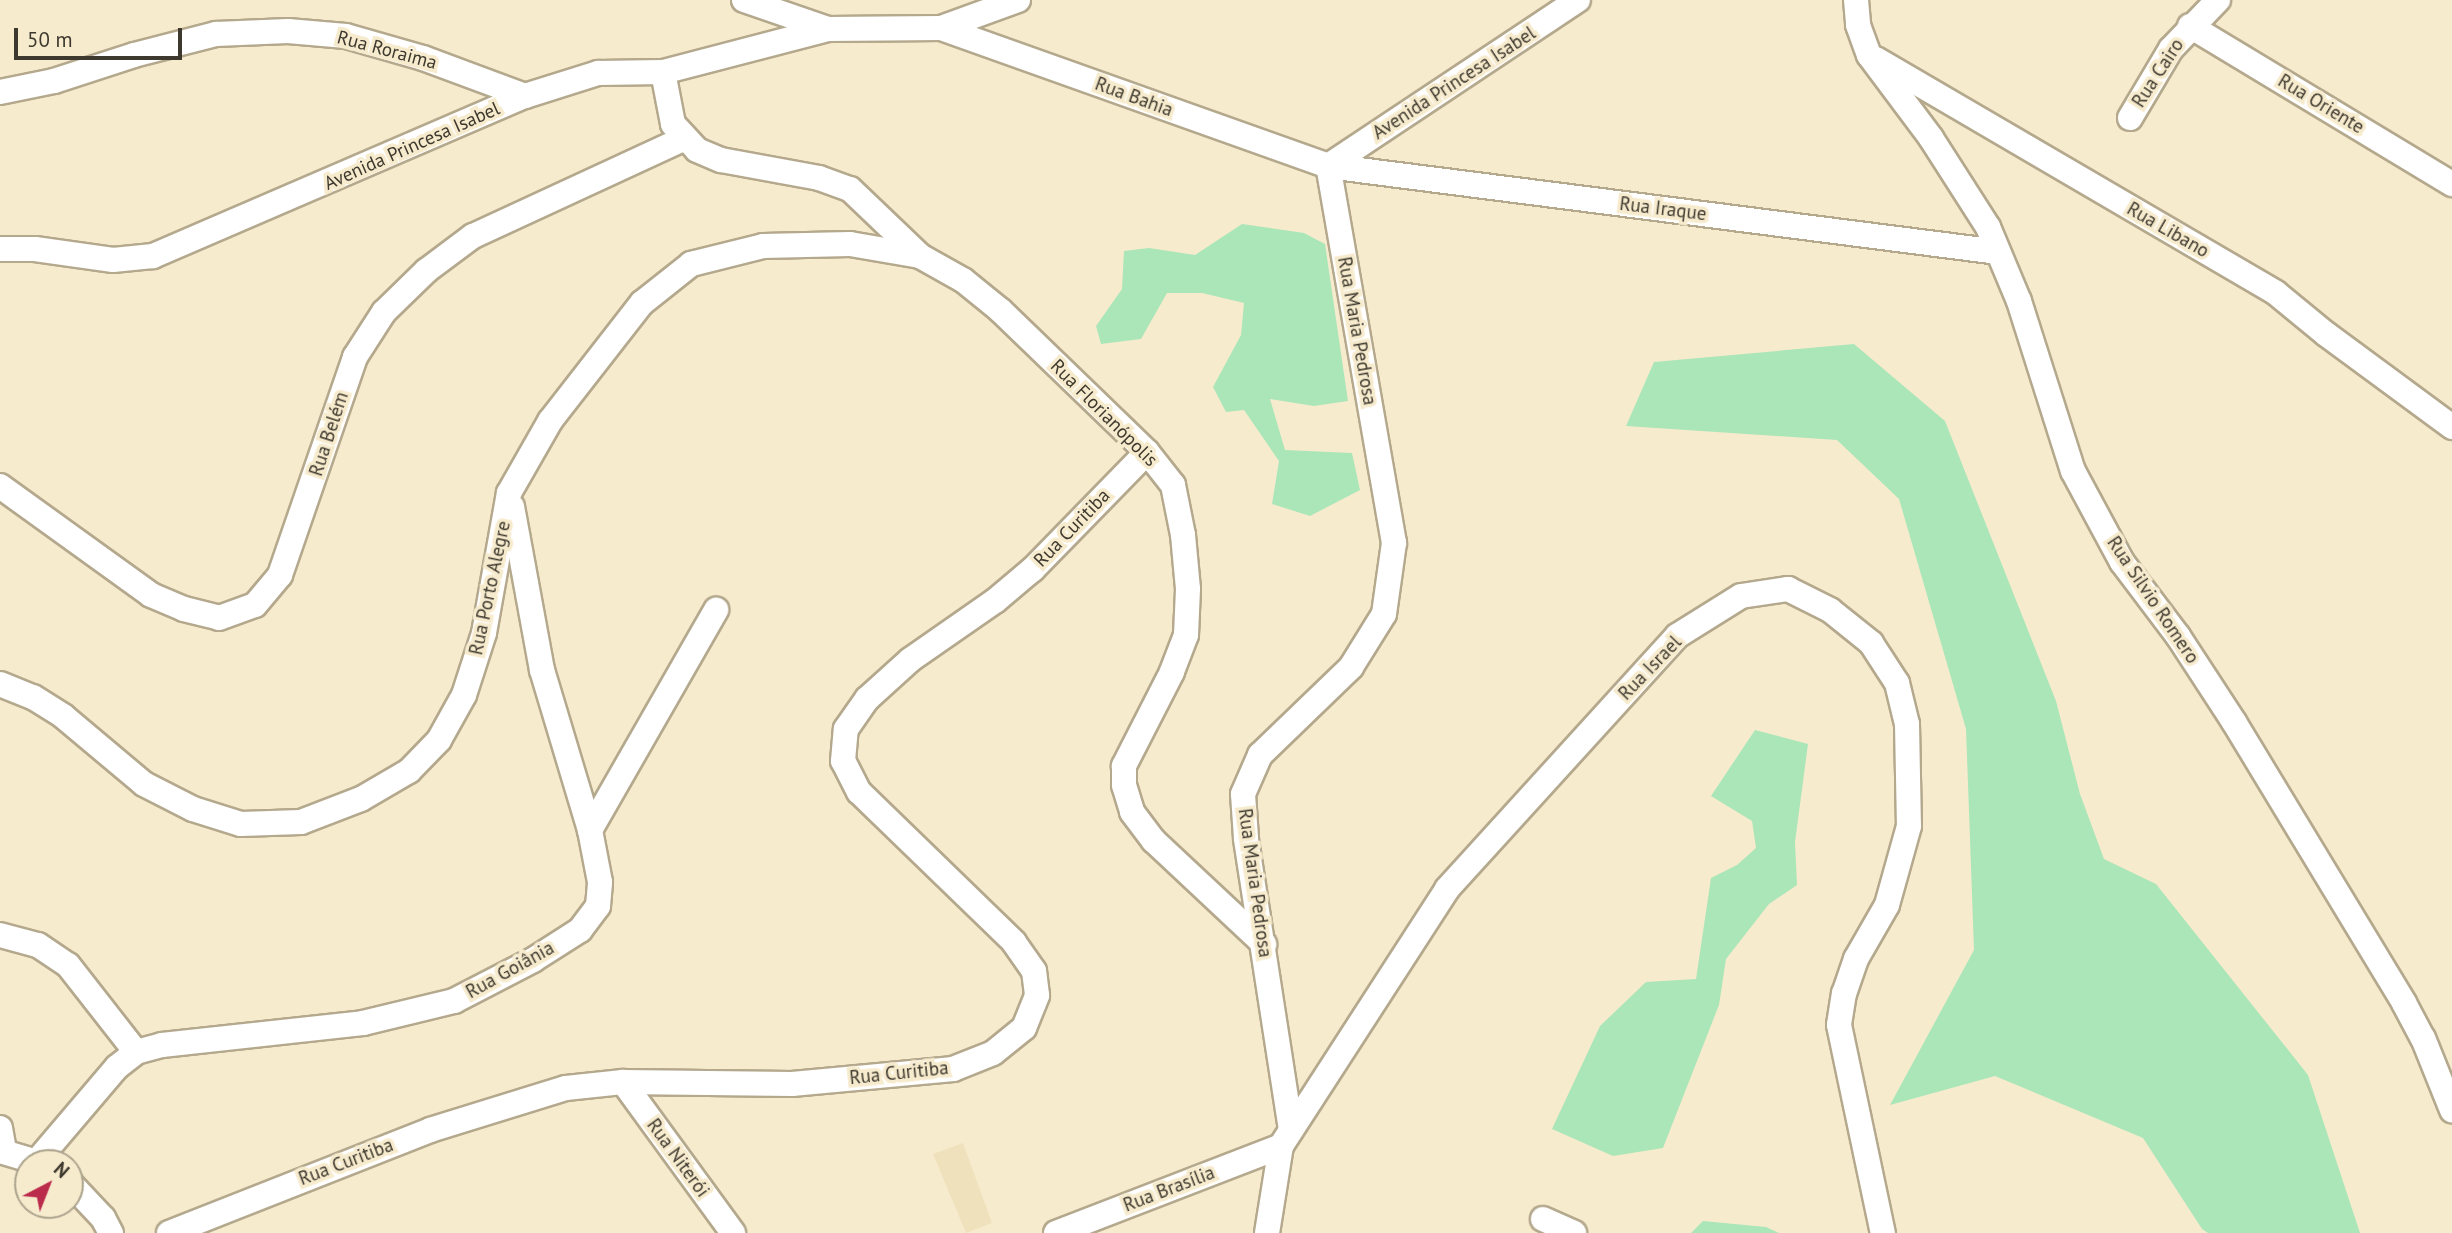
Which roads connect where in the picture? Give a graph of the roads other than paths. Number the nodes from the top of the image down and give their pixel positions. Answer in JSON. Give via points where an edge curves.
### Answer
{"nodes":[{"id":1,"x":744,"y":0,"type":"edge"},
{"id":2,"x":1018,"y":0,"type":"edge"},
{"id":3,"x":1578,"y":0,"type":"edge"},
{"id":4,"x":1856,"y":0,"type":"edge"},
{"id":5,"x":2218,"y":0,"type":"edge"},
{"id":6,"x":2190,"y":26,"type":"junction"},
{"id":7,"x":941,"y":28,"type":"junction"},
{"id":8,"x":828,"y":29,"type":"junction"},
{"id":9,"x":1869,"y":55,"type":"junction"},
{"id":10,"x":663,"y":72,"type":"junction"},
{"id":11,"x":0,"y":92,"type":"edge"},
{"id":12,"x":525,"y":96,"type":"junction"},
{"id":13,"x":2130,"y":118,"type":"dead end"},
{"id":14,"x":683,"y":139,"type":"junction"},
{"id":15,"x":1328,"y":166,"type":"junction"},
{"id":16,"x":2452,"y":184,"type":"edge"},
{"id":17,"x":0,"y":249,"type":"edge"},
{"id":18,"x":1998,"y":253,"type":"junction"},
{"id":19,"x":920,"y":256,"type":"junction"},
{"id":20,"x":2452,"y":427,"type":"edge"},
{"id":21,"x":1147,"y":452,"type":"junction"},
{"id":22,"x":0,"y":486,"type":"edge"},
{"id":23,"x":509,"y":493,"type":"junction"},
{"id":24,"x":716,"y":610,"type":"dead end"},
{"id":25,"x":0,"y":684,"type":"edge"},
{"id":26,"x":590,"y":830,"type":"junction"},
{"id":27,"x":0,"y":935,"type":"edge"},
{"id":28,"x":1264,"y":944,"type":"junction"},
{"id":29,"x":136,"y":1052,"type":"junction"},
{"id":30,"x":623,"y":1082,"type":"junction"},
{"id":31,"x":2452,"y":1110,"type":"edge"},
{"id":32,"x":1286,"y":1138,"type":"junction"},
{"id":33,"x":50,"y":1149,"type":"edge"},
{"id":34,"x":84,"y":1198,"type":"edge"},
{"id":35,"x":1543,"y":1219,"type":"dead end"},
{"id":36,"x":111,"y":1233,"type":"edge"},
{"id":37,"x":169,"y":1233,"type":"edge"},
{"id":38,"x":733,"y":1233,"type":"edge"},
{"id":39,"x":1056,"y":1233,"type":"edge"},
{"id":40,"x":1267,"y":1233,"type":"edge"},
{"id":41,"x":1574,"y":1233,"type":"edge"},
{"id":42,"x":1883,"y":1233,"type":"edge"}],
"edges":[{"from":1,"to":8,"type":"street","name":"Rua Bahia"},
{"from":2,"to":7,"type":"street","name":"Rua Bahia"},
{"from":3,"to":15,"type":"street","name":"Avenida Princesa Isabel"},
{"from":4,"to":9,"type":"street","name":"Rua Silvio Romero","via":[[1858,25]]},
{"from":5,"to":6,"type":"street","name":"Rua Cairo"},
{"from":6,"to":13,"type":"street","name":"Rua Cairo","via":[[2151,79]]},
{"from":6,"to":16,"type":"street","name":"Rua Oriente"},
{"from":7,"to":8,"type":"street","name":"Rua Bahia"},
{"from":7,"to":15,"type":"street","name":"Rua Bahia"},
{"from":8,"to":10,"type":"street","name":"Avenida Princesa Isabel"},
{"from":9,"to":18,"type":"street","name":"Rua Silvio Romero","via":[[1938,149],[1988,227]]},
{"from":9,"to":20,"type":"street","name":"Rua Libano","via":[[2276,293]]},
{"from":10,"to":12,"type":"street","name":"Avenida Princesa Isabel","via":[[598,73]]},
{"from":10,"to":14,"type":"street","via":[[673,124]]},
{"from":11,"to":12,"type":"street","name":"Rua Roraima","via":[[216,34],[288,31],[346,36],[423,58]]},
{"from":12,"to":17,"type":"street","name":"Avenida Princesa Isabel","via":[[153,256],[113,260]]},
{"from":14,"to":19,"type":"street","name":"Rua Florianópolis","via":[[721,160],[819,178],[850,189]]},
{"from":14,"to":22,"type":"street","name":"Rua Belém","via":[[473,236],[426,271],[384,312],[355,357],[280,575],[254,605],[219,618],[151,595]]},
{"from":15,"to":18,"type":"street","name":"Rua Iraque"},
{"from":15,"to":28,"type":"street","name":"Rua Maria Pedrosa","via":[[1394,542],[1384,614],[1351,667],[1260,755],[1243,794]]},
{"from":18,"to":31,"type":"street","name":"Rua Silvio Romero","via":[[2019,301],[2073,471],[2122,562],[2178,636],[2248,744],[2404,1003]]},
{"from":19,"to":21,"type":"street","name":"Rua Florianópolis","via":[[963,280],[1000,310]]},
{"from":19,"to":23,"type":"street","name":"Rua Porto Alegre","via":[[850,244],[763,246],[691,264],[642,303],[594,363],[550,421]]},
{"from":21,"to":28,"type":"street","name":"Rua Florianópolis","via":[[1173,485],[1188,589],[1186,635],[1124,766],[1124,785],[1132,811],[1154,841]]},
{"from":21,"to":30,"type":"street","name":"Rua Curitiba","via":[[1033,569],[910,660],[867,699],[846,729],[843,761],[859,792],[1014,942],[1034,971],[1037,995],[1024,1028],[993,1053],[953,1069],[792,1084]]},
{"from":23,"to":25,"type":"street","name":"Rua Porto Alegre","via":[[484,633],[464,695],[439,740],[409,771],[360,799],[301,822],[241,824],[193,809],[144,784],[63,716]]},
{"from":23,"to":26,"type":"street","name":"Rua Goiânia","via":[[542,670]]},
{"from":24,"to":26,"type":"street"},
{"from":26,"to":29,"type":"street","name":"Rua Goiânia","via":[[600,882],[598,906],[580,930],[454,1001],[363,1023],[162,1045]]},
{"from":27,"to":29,"type":"street","via":[[38,945],[68,965]]},
{"from":28,"to":32,"type":"street","name":"Rua Maria Pedrosa"},
{"from":29,"to":33,"type":"street","name":"Rua Goiânia","via":[[117,1067]]},
{"from":30,"to":37,"type":"street","name":"Rua Curitiba","via":[[566,1088],[430,1130]]},
{"from":30,"to":38,"type":"street","name":"Rua Niterói"},
{"from":32,"to":39,"type":"street","name":"Rua Brasília"},
{"from":32,"to":40,"type":"street","name":"Rua Maria Pedrosa"},
{"from":32,"to":42,"type":"street","name":"Rua Israel","via":[[1447,889],[1677,636],[1741,596],[1788,589],[1830,610],[1871,643],[1897,684],[1907,724],[1909,826],[1887,905],[1848,981],[1839,1025]]},
{"from":34,"to":36,"type":"street"},
{"from":35,"to":41,"type":"street"}]}
